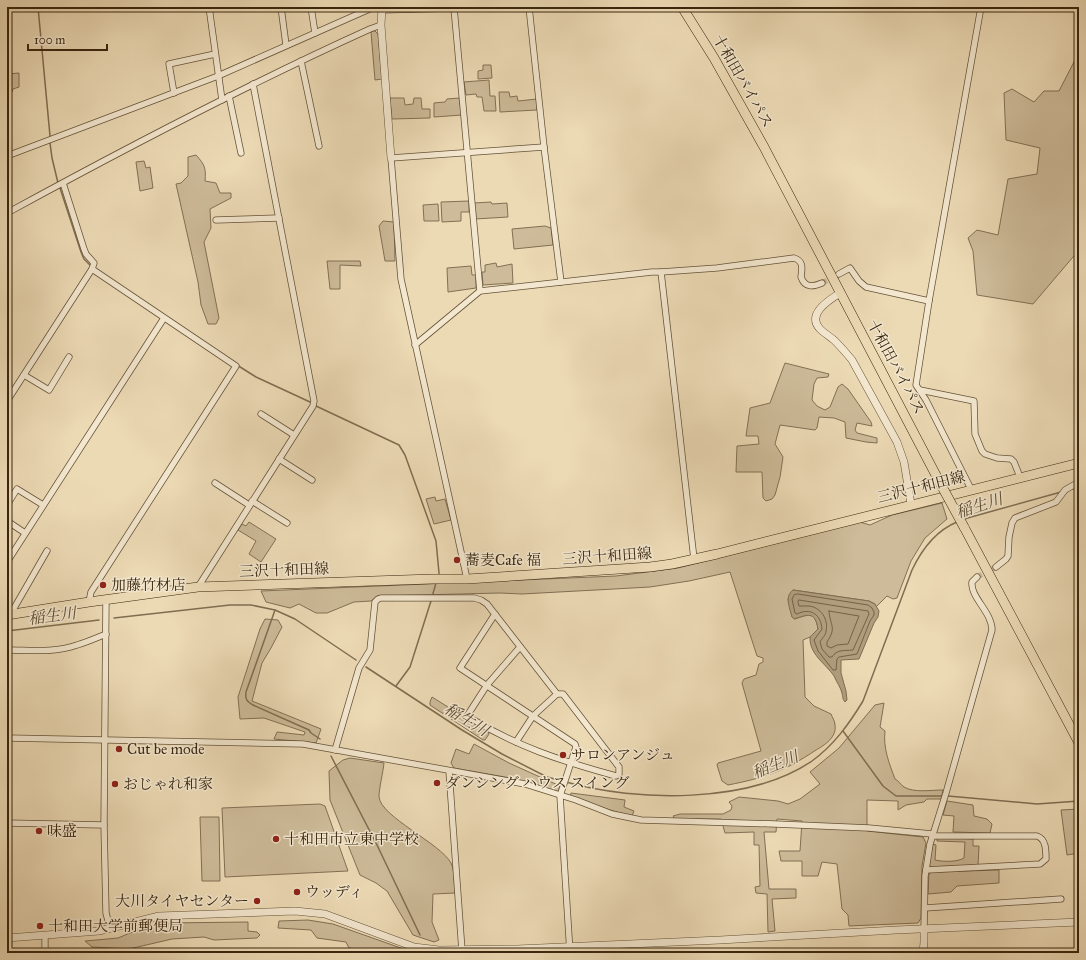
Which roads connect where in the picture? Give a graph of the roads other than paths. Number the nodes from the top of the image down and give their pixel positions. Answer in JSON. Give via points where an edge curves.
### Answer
{"nodes":[{"id":1,"x":209,"y":7,"type":"edge"},
{"id":2,"x":281,"y":7,"type":"edge"},
{"id":3,"x":311,"y":7,"type":"edge"},
{"id":4,"x":374,"y":7,"type":"edge"},
{"id":5,"x":495,"y":7,"type":"edge"},
{"id":6,"x":529,"y":7,"type":"edge"},
{"id":7,"x":682,"y":7,"type":"edge"},
{"id":8,"x":981,"y":7,"type":"edge"},
{"id":9,"x":381,"y":8,"type":"edge"},
{"id":10,"x":454,"y":8,"type":"junction"},
{"id":11,"x":381,"y":25,"type":"junction"},
{"id":12,"x":315,"y":33,"type":"junction"},
{"id":13,"x":286,"y":46,"type":"junction"},
{"id":14,"x":214,"y":54,"type":"junction"},
{"id":15,"x":300,"y":61,"type":"junction"},
{"id":16,"x":218,"y":76,"type":"junction"},
{"id":17,"x":253,"y":84,"type":"junction"},
{"id":18,"x":174,"y":94,"type":"junction"},
{"id":19,"x":229,"y":96,"type":"junction"},
{"id":20,"x":222,"y":100,"type":"junction"},
{"id":21,"x":319,"y":146,"type":"dead end"},
{"id":22,"x":544,"y":148,"type":"junction"},
{"id":23,"x":241,"y":153,"type":"dead end"},
{"id":24,"x":468,"y":153,"type":"junction"},
{"id":25,"x":7,"y":156,"type":"edge"},
{"id":26,"x":391,"y":158,"type":"junction"},
{"id":27,"x":63,"y":183,"type":"junction"},
{"id":28,"x":7,"y":213,"type":"edge"},
{"id":29,"x":279,"y":218,"type":"junction"},
{"id":30,"x":216,"y":220,"type":"dead end"},
{"id":31,"x":92,"y":269,"type":"junction"},
{"id":32,"x":661,"y":272,"type":"junction"},
{"id":33,"x":840,"y":274,"type":"tunnel mouth"},
{"id":34,"x":561,"y":282,"type":"junction"},
{"id":35,"x":822,"y":283,"type":"tunnel mouth"},
{"id":36,"x":480,"y":291,"type":"junction"},
{"id":37,"x":840,"y":293,"type":"junction"},
{"id":38,"x":929,"y":301,"type":"junction"},
{"id":39,"x":164,"y":318,"type":"junction"},
{"id":40,"x":416,"y":345,"type":"junction"},
{"id":41,"x":69,"y":357,"type":"dead end"},
{"id":42,"x":24,"y":375,"type":"junction"},
{"id":43,"x":920,"y":390,"type":"junction"},
{"id":44,"x":7,"y":401,"type":"edge"},
{"id":45,"x":261,"y":414,"type":"dead end"},
{"id":46,"x":294,"y":435,"type":"junction"},
{"id":47,"x":279,"y":459,"type":"junction"},
{"id":48,"x":1079,"y":463,"type":"edge"},
{"id":49,"x":1020,"y":477,"type":"junction"},
{"id":50,"x":312,"y":480,"type":"dead end"},
{"id":51,"x":1079,"y":482,"type":"edge"},
{"id":52,"x":216,"y":483,"type":"dead end"},
{"id":53,"x":971,"y":489,"type":"junction"},
{"id":54,"x":251,"y":503,"type":"junction"},
{"id":55,"x":911,"y":504,"type":"junction"},
{"id":56,"x":7,"y":505,"type":"edge"},
{"id":57,"x":43,"y":505,"type":"junction"},
{"id":58,"x":7,"y":522,"type":"edge"},
{"id":59,"x":287,"y":523,"type":"dead end"},
{"id":60,"x":25,"y":533,"type":"junction"},
{"id":61,"x":47,"y":551,"type":"dead end"},
{"id":62,"x":694,"y":559,"type":"junction"},
{"id":63,"x":7,"y":562,"type":"edge"},
{"id":64,"x":996,"y":567,"type":"tunnel mouth"},
{"id":65,"x":977,"y":578,"type":"dead end"},
{"id":66,"x":467,"y":579,"type":"junction"},
{"id":67,"x":198,"y":587,"type":"junction"},
{"id":68,"x":106,"y":600,"type":"junction"},
{"id":69,"x":89,"y":602,"type":"junction"},
{"id":70,"x":495,"y":614,"type":"junction"},
{"id":71,"x":10,"y":615,"type":"edge"},
{"id":72,"x":106,"y":634,"type":"junction"},
{"id":73,"x":520,"y":647,"type":"junction"},
{"id":74,"x":7,"y":650,"type":"edge"},
{"id":75,"x":487,"y":685,"type":"junction"},
{"id":76,"x":558,"y":694,"type":"junction"},
{"id":77,"x":533,"y":716,"type":"junction"},
{"id":78,"x":7,"y":738,"type":"edge"},
{"id":79,"x":104,"y":740,"type":"junction"},
{"id":80,"x":516,"y":742,"type":"junction"},
{"id":81,"x":1079,"y":743,"type":"edge"},
{"id":82,"x":335,"y":750,"type":"junction"},
{"id":83,"x":570,"y":763,"type":"junction"},
{"id":84,"x":449,"y":771,"type":"junction"},
{"id":85,"x":560,"y":796,"type":"junction"},
{"id":86,"x":7,"y":824,"type":"edge"},
{"id":87,"x":104,"y":825,"type":"junction"},
{"id":88,"x":932,"y":835,"type":"junction"},
{"id":89,"x":926,"y":870,"type":"junction"},
{"id":90,"x":1061,"y":899,"type":"dead end"},
{"id":91,"x":925,"y":908,"type":"junction"},
{"id":92,"x":1079,"y":922,"type":"edge"},
{"id":93,"x":110,"y":928,"type":"junction"},
{"id":94,"x":924,"y":930,"type":"junction"},
{"id":95,"x":45,"y":936,"type":"junction"},
{"id":96,"x":7,"y":938,"type":"edge"},
{"id":97,"x":570,"y":950,"type":"edge"},
{"id":98,"x":462,"y":951,"type":"junction"},
{"id":99,"x":45,"y":953,"type":"edge"},
{"id":100,"x":923,"y":953,"type":"edge"}],
"edges":[{"from":1,"to":14,"type":"street"},
{"from":2,"to":13,"type":"street"},
{"from":3,"to":12,"type":"street"},
{"from":4,"to":12,"type":"street"},
{"from":5,"to":10,"type":"street"},
{"from":6,"to":22,"type":"street"},
{"from":7,"to":37,"type":"main road","name":"十和田バイパス","via":[[745,112]]},
{"from":8,"to":38,"type":"street"},
{"from":9,"to":10,"type":"street"},
{"from":9,"to":11,"type":"street"},
{"from":10,"to":24,"type":"street"},
{"from":11,"to":15,"type":"street"},
{"from":11,"to":26,"type":"street"},
{"from":12,"to":13,"type":"street"},
{"from":13,"to":16,"type":"street"},
{"from":14,"to":16,"type":"street"},
{"from":14,"to":18,"type":"street","via":[[169,64]]},
{"from":15,"to":17,"type":"street"},
{"from":15,"to":21,"type":"street"},
{"from":16,"to":18,"type":"street"},
{"from":16,"to":20,"type":"street"},
{"from":17,"to":19,"type":"street"},
{"from":17,"to":29,"type":"street"},
{"from":18,"to":25,"type":"street"},
{"from":19,"to":20,"type":"street"},
{"from":19,"to":23,"type":"street"},
{"from":20,"to":27,"type":"street"},
{"from":22,"to":24,"type":"street"},
{"from":22,"to":34,"type":"street"},
{"from":24,"to":26,"type":"street"},
{"from":24,"to":36,"type":"street"},
{"from":26,"to":40,"type":"street","via":[[401,279]]},
{"from":27,"to":28,"type":"street"},
{"from":27,"to":31,"type":"street","via":[[84,249],[94,263]]},
{"from":29,"to":30,"type":"street"},
{"from":29,"to":46,"type":"street","via":[[314,401]]},
{"from":31,"to":39,"type":"street"},
{"from":31,"to":42,"type":"street"},
{"from":32,"to":34,"type":"street"},
{"from":32,"to":35,"type":"street","via":[[794,258],[802,263],[801,277],[806,285],[810,287]]},
{"from":32,"to":62,"type":"street"},
{"from":33,"to":38,"type":"street","via":[[850,268],[866,286]]},
{"from":34,"to":36,"type":"street"},
{"from":36,"to":40,"type":"street"},
{"from":37,"to":55,"type":"street","via":[[819,309],[816,314],[817,324],[852,360],[897,442],[904,462]]},
{"from":37,"to":81,"type":"main road","name":"十和田バイパス","bridge":true},
{"from":38,"to":43,"type":"street","via":[[916,385]]},
{"from":39,"to":57,"type":"street"},
{"from":39,"to":69,"type":"street","via":[[236,366],[91,592]]},
{"from":40,"to":66,"type":"street"},
{"from":41,"to":42,"type":"street","via":[[49,390]]},
{"from":42,"to":44,"type":"street"},
{"from":43,"to":49,"type":"street","via":[[974,401],[975,434],[982,451],[997,458],[1011,459]]},
{"from":43,"to":53,"type":"street"},
{"from":45,"to":46,"type":"street"},
{"from":46,"to":47,"type":"street"},
{"from":47,"to":50,"type":"street"},
{"from":47,"to":54,"type":"street"},
{"from":48,"to":49,"type":"main road","name":"三沢十和田線"},
{"from":49,"to":53,"type":"main road","name":"三沢十和田線"},
{"from":51,"to":64,"type":"street","via":[[1063,492],[1056,502],[1015,518],[1009,537],[1008,556]]},
{"from":52,"to":54,"type":"street"},
{"from":53,"to":55,"type":"main road","name":"三沢十和田線"},
{"from":54,"to":59,"type":"street"},
{"from":54,"to":67,"type":"street"},
{"from":55,"to":62,"type":"main road","name":"三沢十和田線"},
{"from":56,"to":57,"type":"street","via":[[17,489]]},
{"from":57,"to":60,"type":"street"},
{"from":58,"to":60,"type":"street"},
{"from":60,"to":63,"type":"street"},
{"from":61,"to":71,"type":"street"},
{"from":62,"to":66,"type":"main road","name":"三沢十和田線","via":[[642,568]]},
{"from":65,"to":88,"type":"street","via":[[972,582],[973,592],[990,618],[992,630]]},
{"from":66,"to":67,"type":"main road","name":"三沢十和田線"},
{"from":67,"to":68,"type":"main road","name":"三沢十和田線"},
{"from":68,"to":69,"type":"main road","name":"三沢十和田線"},
{"from":68,"to":72,"type":"street"},
{"from":69,"to":71,"type":"main road","name":"三沢十和田線"},
{"from":70,"to":73,"type":"street"},
{"from":70,"to":75,"type":"street","via":[[460,668]]},
{"from":70,"to":82,"type":"street","via":[[487,604],[474,598],[378,599],[375,602],[370,650],[359,668]]},
{"from":72,"to":74,"type":"street","via":[[64,648]]},
{"from":72,"to":79,"type":"street"},
{"from":73,"to":75,"type":"street"},
{"from":73,"to":76,"type":"street"},
{"from":75,"to":77,"type":"street"},
{"from":75,"to":80,"type":"street","via":[[467,716]]},
{"from":76,"to":77,"type":"street"},
{"from":76,"to":83,"type":"street","via":[[563,694],[620,771],[616,776]]},
{"from":77,"to":80,"type":"street"},
{"from":77,"to":83,"type":"street","via":[[575,744]]},
{"from":78,"to":79,"type":"street"},
{"from":79,"to":82,"type":"street","via":[[290,743]]},
{"from":79,"to":87,"type":"street"},
{"from":80,"to":83,"type":"street"},
{"from":82,"to":84,"type":"street"},
{"from":83,"to":85,"type":"street"},
{"from":84,"to":85,"type":"street","via":[[525,784]]},
{"from":84,"to":98,"type":"street"},
{"from":85,"to":88,"type":"street","via":[[612,814],[641,820],[869,828]]},
{"from":85,"to":97,"type":"street"},
{"from":86,"to":87,"type":"street"},
{"from":87,"to":93,"type":"street","via":[[106,913]]},
{"from":88,"to":89,"type":"street"},
{"from":88,"to":89,"type":"street","via":[[1037,836],[1044,840],[1046,858],[1040,864]]},
{"from":89,"to":91,"type":"street"},
{"from":90,"to":91,"type":"street"},
{"from":91,"to":94,"type":"street"},
{"from":92,"to":94,"type":"street"},
{"from":93,"to":95,"type":"street"},
{"from":93,"to":98,"type":"street","via":[[159,916],[314,912],[334,916],[414,947]]},
{"from":94,"to":97,"type":"street"},
{"from":94,"to":100,"type":"street"},
{"from":95,"to":96,"type":"street"},
{"from":95,"to":99,"type":"street"},
{"from":97,"to":98,"type":"street"}]}
